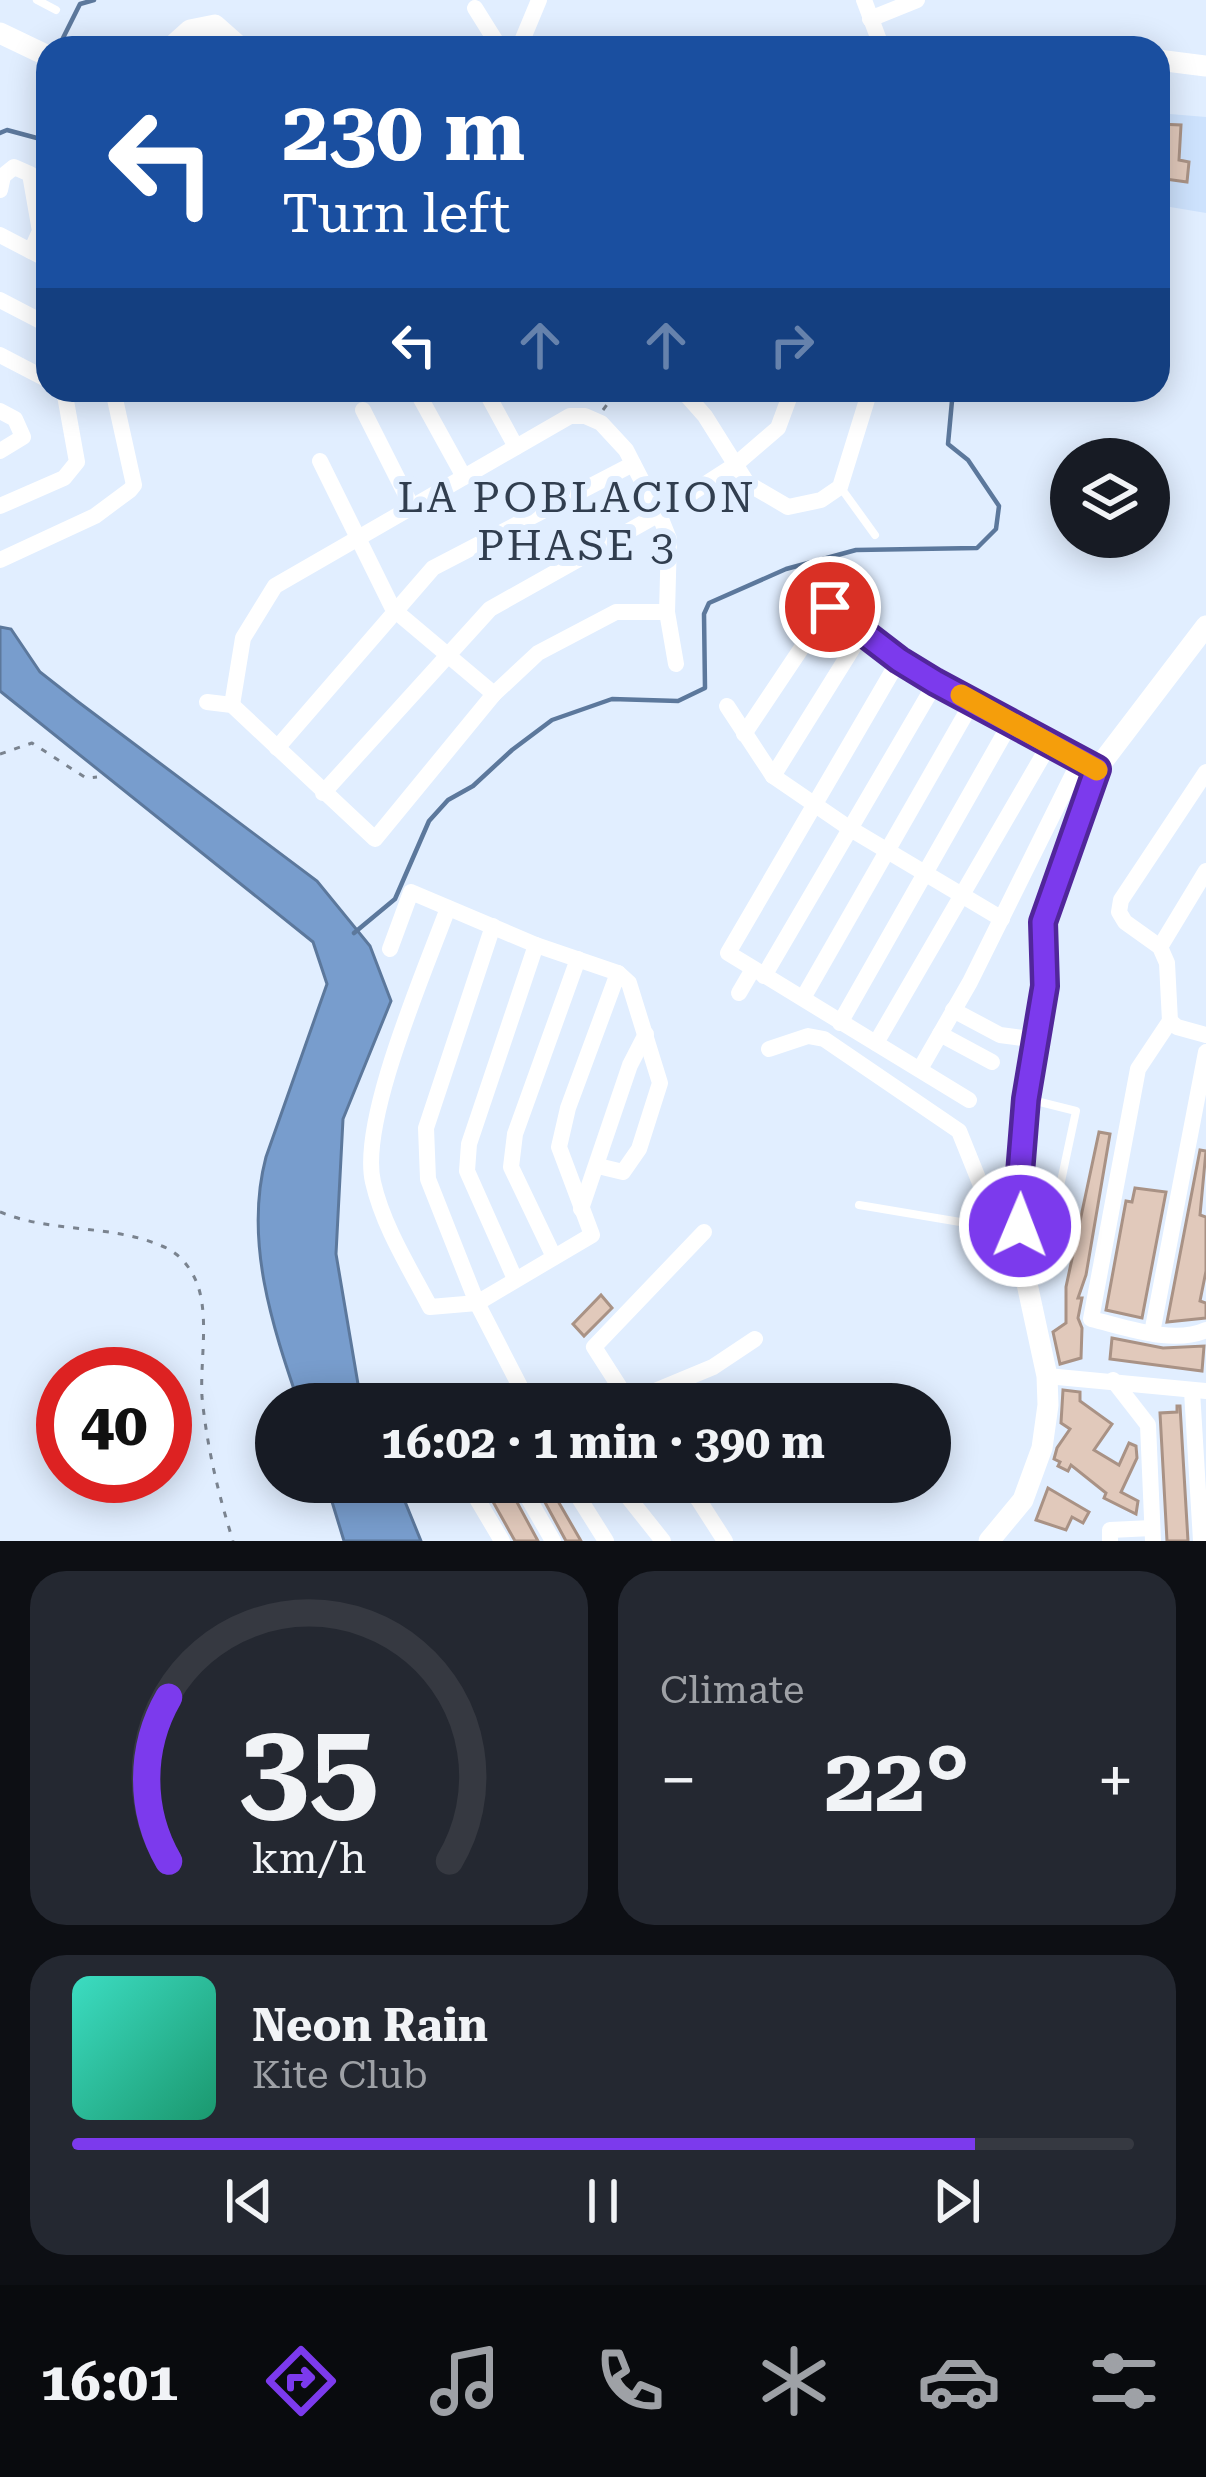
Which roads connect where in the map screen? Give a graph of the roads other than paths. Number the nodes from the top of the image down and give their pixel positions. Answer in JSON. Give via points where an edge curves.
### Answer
{"nodes":[{"id":1,"x":37,"y":0,"type":"edge"},
{"id":2,"x":538,"y":0,"type":"edge"},
{"id":3,"x":864,"y":0,"type":"edge"},
{"id":4,"x":916,"y":0,"type":"edge"},
{"id":5,"x":476,"y":8,"type":"dead end"},
{"id":6,"x":56,"y":10,"type":"dead end"},
{"id":7,"x":870,"y":19,"type":"junction"},
{"id":8,"x":0,"y":33,"type":"edge"},
{"id":9,"x":183,"y":36,"type":"edge"},
{"id":10,"x":227,"y":36,"type":"edge"},
{"id":11,"x":493,"y":36,"type":"edge"},
{"id":12,"x":526,"y":36,"type":"edge"},
{"id":13,"x":877,"y":36,"type":"edge"},
{"id":14,"x":36,"y":50,"type":"edge"},
{"id":15,"x":1170,"y":62,"type":"edge"},
{"id":16,"x":1206,"y":66,"type":"edge"},
{"id":17,"x":0,"y":190,"type":"edge"},
{"id":18,"x":36,"y":208,"type":"edge"},
{"id":19,"x":0,"y":235,"type":"edge"},
{"id":20,"x":36,"y":254,"type":"edge"},
{"id":21,"x":0,"y":300,"type":"edge"},
{"id":22,"x":36,"y":319,"type":"edge"},
{"id":23,"x":0,"y":355,"type":"edge"},
{"id":24,"x":36,"y":374,"type":"edge"},
{"id":25,"x":66,"y":402,"type":"edge"},
{"id":26,"x":115,"y":402,"type":"edge"},
{"id":27,"x":423,"y":402,"type":"edge"},
{"id":28,"x":491,"y":402,"type":"edge"},
{"id":29,"x":693,"y":402,"type":"edge"},
{"id":30,"x":785,"y":402,"type":"edge"},
{"id":31,"x":866,"y":402,"type":"edge"},
{"id":32,"x":363,"y":410,"type":"dead end"},
{"id":33,"x":0,"y":411,"type":"edge"},
{"id":34,"x":516,"y":448,"type":"junction"},
{"id":35,"x":0,"y":452,"type":"edge"},
{"id":36,"x":320,"y":461,"type":"dead end"},
{"id":37,"x":633,"y":464,"type":"junction"},
{"id":38,"x":735,"y":465,"type":"junction"},
{"id":39,"x":464,"y":477,"type":"junction"},
{"id":40,"x":840,"y":487,"type":"junction"},
{"id":41,"x":0,"y":506,"type":"edge"},
{"id":42,"x":412,"y":507,"type":"junction"},
{"id":43,"x":659,"y":514,"type":"junction"},
{"id":44,"x":875,"y":535,"type":"dead end"},
{"id":45,"x":359,"y":538,"type":"junction"},
{"id":46,"x":0,"y":560,"type":"edge"},
{"id":47,"x":393,"y":609,"type":"junction"},
{"id":48,"x":668,"y":612,"type":"junction"},
{"id":49,"x":1206,"y":626,"type":"edge"},
{"id":50,"x":865,"y":630,"type":"junction"},
{"id":51,"x":448,"y":654,"type":"junction"},
{"id":52,"x":899,"y":660,"type":"junction"},
{"id":53,"x":676,"y":664,"type":"dead end"},
{"id":54,"x":935,"y":682,"type":"junction"},
{"id":55,"x":494,"y":694,"type":"junction"},
{"id":56,"x":973,"y":701,"type":"junction"},
{"id":57,"x":207,"y":702,"type":"dead end"},
{"id":58,"x":232,"y":705,"type":"junction"},
{"id":59,"x":727,"y":706,"type":"dead end"},
{"id":60,"x":1011,"y":722,"type":"junction"},
{"id":61,"x":744,"y":734,"type":"junction"},
{"id":62,"x":1049,"y":745,"type":"junction"},
{"id":63,"x":277,"y":748,"type":"junction"},
{"id":64,"x":1088,"y":766,"type":"junction"},
{"id":65,"x":1206,"y":772,"type":"edge"},
{"id":66,"x":773,"y":776,"type":"junction"},
{"id":67,"x":323,"y":793,"type":"junction"},
{"id":68,"x":812,"y":805,"type":"junction"},
{"id":69,"x":849,"y":829,"type":"junction"},
{"id":70,"x":887,"y":852,"type":"junction"},
{"id":71,"x":1206,"y":871,"type":"edge"},
{"id":72,"x":924,"y":874,"type":"junction"},
{"id":73,"x":962,"y":897,"type":"junction"},
{"id":74,"x":448,"y":908,"type":"junction"},
{"id":75,"x":1002,"y":920,"type":"junction"},
{"id":76,"x":493,"y":926,"type":"junction"},
{"id":77,"x":536,"y":945,"type":"junction"},
{"id":78,"x":1160,"y":947,"type":"junction"},
{"id":79,"x":390,"y":949,"type":"dead end"},
{"id":80,"x":578,"y":958,"type":"junction"},
{"id":81,"x":759,"y":972,"type":"junction"},
{"id":82,"x":618,"y":973,"type":"junction"},
{"id":83,"x":739,"y":993,"type":"dead end"},
{"id":84,"x":803,"y":998,"type":"junction"},
{"id":85,"x":953,"y":1010,"type":"junction"},
{"id":86,"x":1170,"y":1021,"type":"junction"},
{"id":87,"x":840,"y":1023,"type":"junction"},
{"id":88,"x":646,"y":1034,"type":"junction"},
{"id":89,"x":940,"y":1034,"type":"junction"},
{"id":90,"x":1206,"y":1035,"type":"edge"},
{"id":91,"x":1038,"y":1040,"type":"junction"},
{"id":92,"x":876,"y":1043,"type":"junction"},
{"id":93,"x":770,"y":1049,"type":"dead end"},
{"id":94,"x":1206,"y":1052,"type":"edge"},
{"id":95,"x":992,"y":1062,"type":"dead end"},
{"id":96,"x":920,"y":1069,"type":"junction"},
{"id":97,"x":1026,"y":1099,"type":"junction"},
{"id":98,"x":969,"y":1100,"type":"dead end"},
{"id":99,"x":598,"y":1166,"type":"junction"},
{"id":100,"x":1018,"y":1198,"type":"junction"},
{"id":101,"x":859,"y":1205,"type":"dead end"},
{"id":102,"x":581,"y":1209,"type":"junction"},
{"id":103,"x":1020,"y":1226,"type":"junction"},
{"id":104,"x":704,"y":1232,"type":"dead end"},
{"id":105,"x":1021,"y":1256,"type":"junction"},
{"id":106,"x":554,"y":1257,"type":"junction"},
{"id":107,"x":515,"y":1279,"type":"junction"},
{"id":108,"x":477,"y":1303,"type":"junction"},
{"id":109,"x":1206,"y":1330,"type":"edge"},
{"id":110,"x":1152,"y":1333,"type":"junction"},
{"id":111,"x":755,"y":1339,"type":"dead end"},
{"id":112,"x":1047,"y":1376,"type":"junction"},
{"id":113,"x":1113,"y":1380,"type":"junction"},
{"id":114,"x":518,"y":1383,"type":"edge"},
{"id":115,"x":615,"y":1383,"type":"edge"},
{"id":116,"x":674,"y":1383,"type":"edge"},
{"id":117,"x":1199,"y":1391,"type":"edge"},
{"id":118,"x":479,"y":1503,"type":"edge"},
{"id":119,"x":531,"y":1503,"type":"edge"},
{"id":120,"x":582,"y":1503,"type":"edge"},
{"id":121,"x":633,"y":1503,"type":"edge"},
{"id":122,"x":700,"y":1503,"type":"edge"},
{"id":123,"x":1152,"y":1534,"type":"edge"},
{"id":124,"x":502,"y":1541,"type":"edge"},
{"id":125,"x":554,"y":1541,"type":"edge"},
{"id":126,"x":606,"y":1541,"type":"edge"},
{"id":127,"x":663,"y":1541,"type":"edge"},
{"id":128,"x":724,"y":1541,"type":"edge"},
{"id":129,"x":991,"y":1541,"type":"edge"},
{"id":130,"x":1110,"y":1541,"type":"edge"},
{"id":131,"x":1201,"y":1541,"type":"edge"}],
"edges":[{"from":1,"to":6,"type":"lane"},
{"from":2,"to":12,"type":"street"},
{"from":3,"to":7,"type":"street"},
{"from":4,"to":7,"type":"street"},
{"from":5,"to":11,"type":"street"},
{"from":7,"to":13,"type":"street"},
{"from":8,"to":14,"type":"street"},
{"from":9,"to":10,"type":"street","via":[[215,25]]},
{"from":15,"to":16,"type":"street"},
{"from":17,"to":18,"type":"street","via":[[14,167],[30,174]]},
{"from":19,"to":20,"type":"street"},
{"from":21,"to":22,"type":"street"},
{"from":23,"to":24,"type":"street"},
{"from":25,"to":41,"type":"street","via":[[77,462],[64,478]]},
{"from":26,"to":46,"type":"street","via":[[134,484],[95,516]]},
{"from":27,"to":39,"type":"street"},
{"from":28,"to":34,"type":"street"},
{"from":29,"to":38,"type":"street"},
{"from":30,"to":38,"type":"street","via":[[778,428]]},
{"from":31,"to":40,"type":"street"},
{"from":32,"to":42,"type":"street"},
{"from":33,"to":35,"type":"street","via":[[23,437]]},
{"from":34,"to":37,"type":"street","via":[[570,416],[593,420]]},
{"from":34,"to":39,"type":"street"},
{"from":36,"to":45,"type":"street"},
{"from":37,"to":43,"type":"street"},
{"from":37,"to":47,"type":"street","via":[[433,568]]},
{"from":38,"to":40,"type":"street","via":[[747,483],[788,507]]},
{"from":38,"to":43,"type":"street"},
{"from":39,"to":42,"type":"street"},
{"from":40,"to":44,"type":"lane"},
{"from":42,"to":45,"type":"street"},
{"from":43,"to":48,"type":"street","via":[[668,539]]},
{"from":43,"to":51,"type":"street","via":[[490,609]]},
{"from":45,"to":47,"type":"street"},
{"from":45,"to":58,"type":"street","via":[[275,586],[243,638]]},
{"from":47,"to":51,"type":"street"},
{"from":47,"to":63,"type":"street"},
{"from":48,"to":53,"type":"street"},
{"from":48,"to":55,"type":"street","via":[[616,612],[538,652]]},
{"from":49,"to":64,"type":"street"},
{"from":50,"to":52,"type":"street"},
{"from":50,"to":61,"type":"street","via":[[830,607]]},
{"from":50,"to":66,"type":"street"},
{"from":51,"to":55,"type":"street"},
{"from":51,"to":67,"type":"street"},
{"from":52,"to":54,"type":"street"},
{"from":52,"to":68,"type":"street"},
{"from":54,"to":56,"type":"street"},
{"from":54,"to":69,"type":"street"},
{"from":55,"to":67,"type":"street","via":[[375,839]]},
{"from":56,"to":60,"type":"street"},
{"from":56,"to":70,"type":"street"},
{"from":57,"to":58,"type":"street"},
{"from":58,"to":63,"type":"street"},
{"from":59,"to":61,"type":"street"},
{"from":60,"to":62,"type":"street"},
{"from":60,"to":72,"type":"street"},
{"from":61,"to":66,"type":"street"},
{"from":62,"to":64,"type":"street"},
{"from":62,"to":73,"type":"street"},
{"from":63,"to":67,"type":"street"},
{"from":64,"to":75,"type":"street"},
{"from":64,"to":91,"type":"street","via":[[1043,922]]},
{"from":65,"to":78,"type":"street","via":[[1121,900],[1125,922]]},
{"from":66,"to":68,"type":"street"},
{"from":68,"to":69,"type":"street"},
{"from":68,"to":81,"type":"street","via":[[728,953]]},
{"from":69,"to":70,"type":"street"},
{"from":69,"to":81,"type":"street"},
{"from":70,"to":72,"type":"street"},
{"from":70,"to":84,"type":"street"},
{"from":71,"to":78,"type":"street"},
{"from":72,"to":73,"type":"street"},
{"from":72,"to":87,"type":"street"},
{"from":73,"to":75,"type":"street"},
{"from":73,"to":92,"type":"street"},
{"from":74,"to":76,"type":"street"},
{"from":74,"to":79,"type":"street","via":[[411,892]]},
{"from":74,"to":108,"type":"street","via":[[378,1102],[371,1176],[430,1307]]},
{"from":75,"to":85,"type":"street"},
{"from":76,"to":77,"type":"street"},
{"from":76,"to":108,"type":"street","via":[[426,1128],[428,1179]]},
{"from":77,"to":80,"type":"street"},
{"from":77,"to":107,"type":"street","via":[[467,1171]]},
{"from":78,"to":86,"type":"street"},
{"from":80,"to":82,"type":"street"},
{"from":80,"to":106,"type":"street","via":[[514,1134],[511,1168]]},
{"from":81,"to":83,"type":"street"},
{"from":81,"to":84,"type":"street"},
{"from":82,"to":88,"type":"street"},
{"from":82,"to":102,"type":"street","via":[[559,1147]]},
{"from":84,"to":87,"type":"street"},
{"from":85,"to":89,"type":"street"},
{"from":85,"to":91,"type":"street","via":[[1000,1036]]},
{"from":86,"to":90,"type":"street"},
{"from":86,"to":110,"type":"street","via":[[1138,1069],[1091,1319]]},
{"from":87,"to":92,"type":"street"},
{"from":88,"to":99,"type":"street"},
{"from":88,"to":99,"type":"street","via":[[661,1083],[639,1148],[623,1172]]},
{"from":89,"to":95,"type":"street"},
{"from":89,"to":96,"type":"street"},
{"from":91,"to":97,"type":"street"},
{"from":92,"to":96,"type":"street"},
{"from":93,"to":100,"type":"street","via":[[824,1039],[959,1131],[984,1193]]},
{"from":94,"to":110,"type":"street"},
{"from":96,"to":98,"type":"street"},
{"from":97,"to":100,"type":"street"},
{"from":97,"to":105,"type":"lane","via":[[1076,1112],[1050,1233]]},
{"from":99,"to":102,"type":"street"},
{"from":100,"to":103,"type":"street"},
{"from":101,"to":103,"type":"lane"},
{"from":102,"to":106,"type":"street","via":[[592,1235]]},
{"from":103,"to":105,"type":"street"},
{"from":104,"to":115,"type":"street","via":[[594,1347]]},
{"from":105,"to":112,"type":"street"},
{"from":106,"to":107,"type":"street"},
{"from":107,"to":108,"type":"street"},
{"from":108,"to":114,"type":"street"},
{"from":109,"to":110,"type":"street"},
{"from":111,"to":116,"type":"street"},
{"from":112,"to":113,"type":"street"},
{"from":112,"to":129,"type":"street","via":[[1042,1448],[1023,1500]]},
{"from":113,"to":117,"type":"street"},
{"from":113,"to":123,"type":"street","via":[[1148,1424]]},
{"from":117,"to":131,"type":"street"},
{"from":118,"to":124,"type":"street"},
{"from":119,"to":125,"type":"street"},
{"from":120,"to":126,"type":"street"},
{"from":121,"to":127,"type":"street"},
{"from":122,"to":128,"type":"street"},
{"from":123,"to":130,"type":"street","via":[[1110,1530]]}]}
